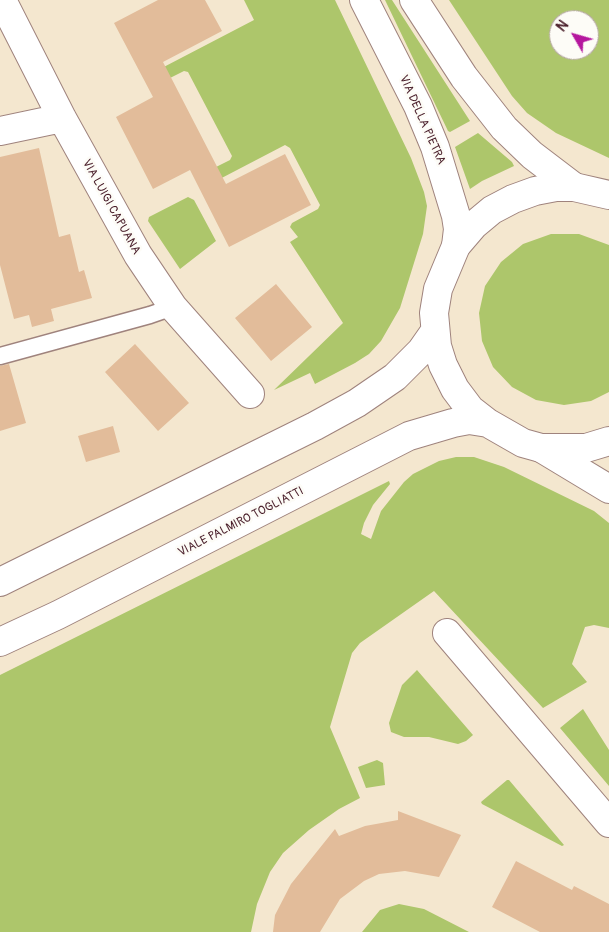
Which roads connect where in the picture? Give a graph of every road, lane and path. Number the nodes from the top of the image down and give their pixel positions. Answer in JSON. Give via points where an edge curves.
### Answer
{"nodes":[{"id":1,"x":2,"y":0,"type":"edge"},
{"id":2,"x":364,"y":0,"type":"edge"},
{"id":3,"x":414,"y":0,"type":"edge"},
{"id":4,"x":62,"y":118,"type":"junction"},
{"id":5,"x":0,"y":131,"type":"edge"},
{"id":6,"x":574,"y":187,"type":"junction"},
{"id":7,"x":609,"y":195,"type":"edge"},
{"id":8,"x":456,"y":246,"type":"junction"},
{"id":9,"x":173,"y":307,"type":"junction"},
{"id":10,"x":435,"y":331,"type":"junction"},
{"id":11,"x":0,"y":356,"type":"edge"},
{"id":12,"x":250,"y":394,"type":"dead end"},
{"id":13,"x":488,"y":423,"type":"junction"},
{"id":14,"x":609,"y":441,"type":"edge"},
{"id":15,"x":540,"y":448,"type":"junction"},
{"id":16,"x":609,"y":489,"type":"edge"},
{"id":17,"x":0,"y":582,"type":"edge"},
{"id":18,"x":447,"y":633,"type":"dead end"},
{"id":19,"x":0,"y":642,"type":"edge"},
{"id":20,"x":609,"y":823,"type":"edge"}],
"edges":[{"from":1,"to":4,"type":"main road","name":"VIA LUIGI CAPUANA"},
{"from":2,"to":8,"type":"main road","name":"VIA DELLA PIETRA","via":[[418,106],[435,147],[455,209]]},
{"from":3,"to":6,"type":"main road","via":[[498,122],[532,155]]},
{"from":4,"to":5,"type":"main road"},
{"from":4,"to":9,"type":"main road","name":"VIA LUIGI CAPUANA","via":[[119,224]]},
{"from":6,"to":7,"type":"main road"},
{"from":6,"to":8,"type":"main road","via":[[535,191],[513,199],[480,220]]},
{"from":8,"to":10,"type":"main road","via":[[438,289]]},
{"from":9,"to":11,"type":"lane"},
{"from":9,"to":12,"type":"main road","name":"VIA LUIGI CAPUANA"},
{"from":10,"to":13,"type":"main road","via":[[443,365],[455,389],[470,409]]},
{"from":10,"to":17,"type":"main road","via":[[421,351],[395,377],[357,403]]},
{"from":13,"to":15,"type":"main road","via":[[523,443]]},
{"from":13,"to":19,"type":"main road","name":"VIALE PALMIRO TOGLIATTI","via":[[469,420],[409,436]]},
{"from":14,"to":15,"type":"main road","via":[[586,448]]},
{"from":15,"to":16,"type":"main road"},
{"from":18,"to":20,"type":"main road"}]}
